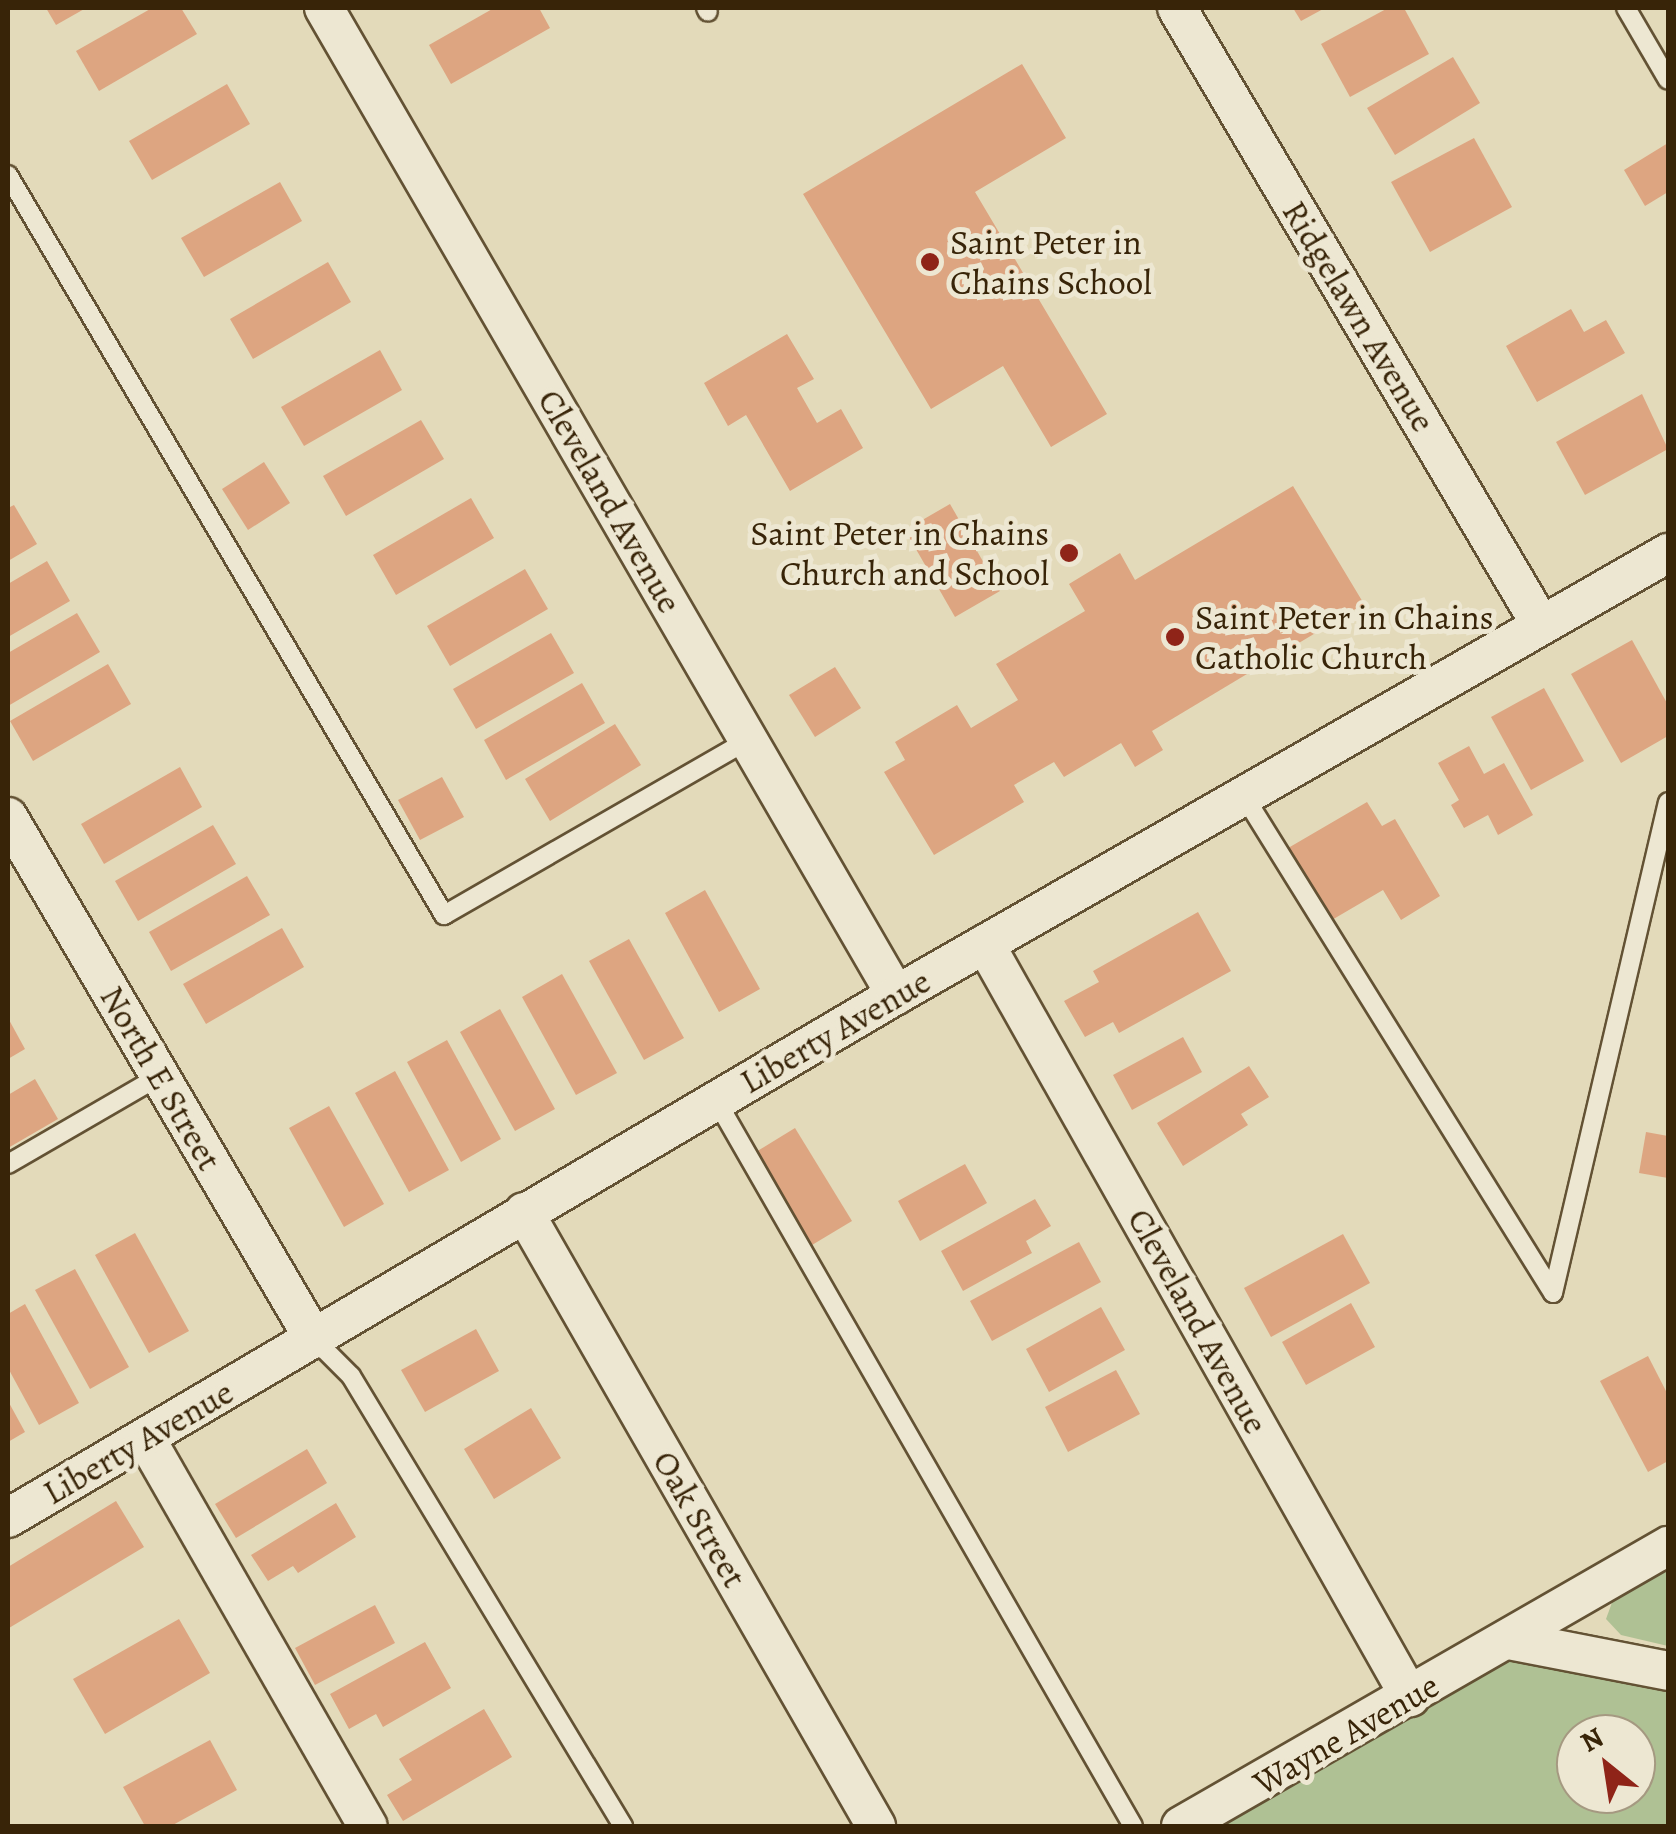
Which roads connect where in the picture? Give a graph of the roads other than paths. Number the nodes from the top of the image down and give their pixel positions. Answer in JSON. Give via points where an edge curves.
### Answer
{"nodes":[{"id":1,"x":324,"y":8,"type":"edge"},
{"id":2,"x":1176,"y":8,"type":"edge"},
{"id":3,"x":1626,"y":8,"type":"edge"},
{"id":4,"x":1668,"y":80,"type":"edge"},
{"id":5,"x":8,"y":174,"type":"edge"},
{"id":6,"x":1668,"y":553,"type":"edge"},
{"id":7,"x":1541,"y":625,"type":"junction"},
{"id":8,"x":748,"y":740,"type":"junction"},
{"id":9,"x":1244,"y":796,"type":"junction"},
{"id":10,"x":1668,"y":802,"type":"edge"},
{"id":11,"x":8,"y":817,"type":"edge"},
{"id":12,"x":985,"y":944,"type":"junction"},
{"id":13,"x":896,"y":995,"type":"junction"},
{"id":14,"x":160,"y":1076,"type":"junction"},
{"id":15,"x":716,"y":1100,"type":"junction"},
{"id":16,"x":8,"y":1164,"type":"edge"},
{"id":17,"x":524,"y":1212,"type":"junction"},
{"id":18,"x":314,"y":1339,"type":"junction"},
{"id":19,"x":146,"y":1439,"type":"junction"},
{"id":20,"x":8,"y":1518,"type":"edge"},
{"id":21,"x":1668,"y":1546,"type":"edge"},
{"id":22,"x":1509,"y":1640,"type":"junction"},
{"id":23,"x":1668,"y":1671,"type":"edge"},
{"id":24,"x":1410,"y":1698,"type":"junction"},
{"id":25,"x":368,"y":1826,"type":"edge"},
{"id":26,"x":622,"y":1826,"type":"edge"},
{"id":27,"x":876,"y":1826,"type":"edge"},
{"id":28,"x":1134,"y":1826,"type":"edge"},
{"id":29,"x":1182,"y":1826,"type":"edge"}],
"edges":[{"from":1,"to":8,"type":"street","name":"Cleveland Avenue"},
{"from":2,"to":7,"type":"street","name":"Ridgelawn Avenue"},
{"from":3,"to":4,"type":"lane"},
{"from":5,"to":8,"type":"lane","via":[[444,915]]},
{"from":6,"to":7,"type":"street","name":"Liberty Avenue"},
{"from":7,"to":9,"type":"street","name":"Liberty Avenue"},
{"from":8,"to":13,"type":"street","name":"Cleveland Avenue"},
{"from":9,"to":10,"type":"lane","via":[[1552,1293]]},
{"from":9,"to":12,"type":"street","name":"Liberty Avenue"},
{"from":11,"to":14,"type":"street","name":"North E Street"},
{"from":12,"to":13,"type":"street","name":"Liberty Avenue"},
{"from":12,"to":24,"type":"street","name":"Cleveland Avenue"},
{"from":13,"to":15,"type":"street","name":"Liberty Avenue"},
{"from":14,"to":16,"type":"lane"},
{"from":14,"to":18,"type":"street","name":"North E Street"},
{"from":15,"to":17,"type":"street","name":"Liberty Avenue"},
{"from":15,"to":28,"type":"lane"},
{"from":17,"to":18,"type":"street","name":"Liberty Avenue"},
{"from":17,"to":27,"type":"street","name":"Oak Street"},
{"from":18,"to":19,"type":"street","name":"Liberty Avenue"},
{"from":18,"to":26,"type":"lane","via":[[352,1376]]},
{"from":19,"to":20,"type":"street","name":"Liberty Avenue"},
{"from":19,"to":25,"type":"street"},
{"from":21,"to":22,"type":"street","name":"Wayne Avenue"},
{"from":22,"to":23,"type":"street"},
{"from":22,"to":24,"type":"street","name":"Wayne Avenue"},
{"from":24,"to":29,"type":"street","name":"Wayne Avenue"}]}
